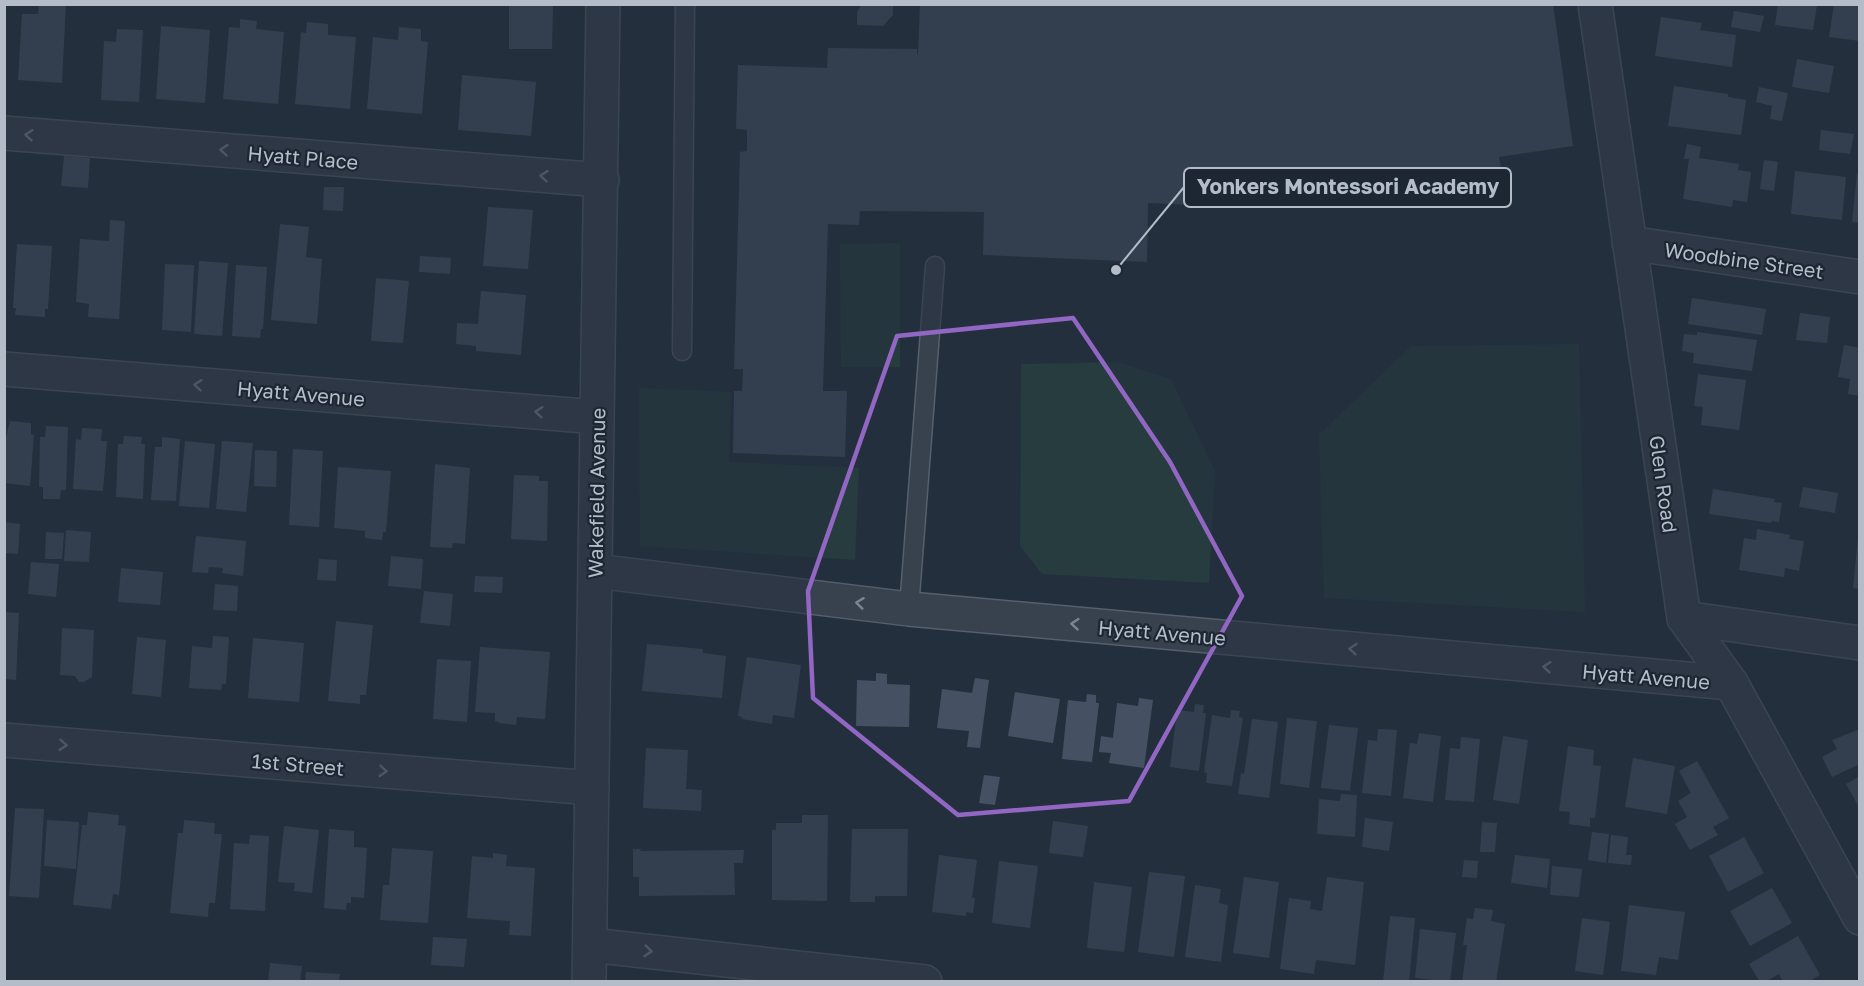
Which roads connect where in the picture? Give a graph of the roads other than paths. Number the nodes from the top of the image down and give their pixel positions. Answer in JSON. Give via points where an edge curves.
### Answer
{"nodes":[{"id":1,"x":603,"y":4,"type":"edge"},
{"id":2,"x":685,"y":4,"type":"edge"},
{"id":3,"x":1595,"y":4,"type":"edge"},
{"id":4,"x":4,"y":133,"type":"edge"},
{"id":5,"x":602,"y":180,"type":"junction"},
{"id":6,"x":1629,"y":243,"type":"junction"},
{"id":7,"x":935,"y":266,"type":"dead end"},
{"id":8,"x":1860,"y":277,"type":"edge"},
{"id":9,"x":682,"y":351,"type":"dead end"},
{"id":10,"x":4,"y":369,"type":"edge"},
{"id":11,"x":597,"y":417,"type":"junction"},
{"id":12,"x":595,"y":571,"type":"junction"},
{"id":13,"x":909,"y":609,"type":"junction"},
{"id":14,"x":1684,"y":618,"type":"junction"},
{"id":15,"x":1860,"y":643,"type":"edge"},
{"id":16,"x":1731,"y":683,"type":"junction"},
{"id":17,"x":4,"y":741,"type":"edge"},
{"id":18,"x":592,"y":788,"type":"junction"},
{"id":19,"x":1860,"y":918,"type":"edge"},
{"id":20,"x":590,"y":945,"type":"junction"},
{"id":21,"x":590,"y":981,"type":"edge"},
{"id":22,"x":925,"y":981,"type":"edge"}],
"edges":[{"from":1,"to":5,"type":"street","name":"Wakefield Avenue"},
{"from":2,"to":9,"type":"lane"},
{"from":3,"to":6,"type":"street","name":"Glen Road"},
{"from":5,"to":4,"type":"street","name":"Hyatt Place","one_way":true},
{"from":5,"to":11,"type":"street","name":"Wakefield Avenue"},
{"from":6,"to":8,"type":"street","name":"Woodbine Street"},
{"from":6,"to":14,"type":"street","name":"Glen Road"},
{"from":7,"to":13,"type":"lane"},
{"from":11,"to":10,"type":"street","name":"Hyatt Avenue","one_way":true},
{"from":11,"to":12,"type":"street","name":"Wakefield Avenue"},
{"from":13,"to":12,"type":"street","name":"Hyatt Avenue","one_way":true},
{"from":12,"to":18,"type":"street","name":"Wakefield Avenue"},
{"from":16,"to":13,"type":"street","name":"Hyatt Avenue","one_way":true},
{"from":14,"to":15,"type":"street"},
{"from":14,"to":16,"type":"street","name":"Glen Road"},
{"from":16,"to":19,"type":"street","name":"Glen Road"},
{"from":17,"to":18,"type":"street","name":"1st Street","one_way":true},
{"from":18,"to":20,"type":"street","name":"Wakefield Avenue"},
{"from":20,"to":21,"type":"street","name":"Wakefield Avenue"},
{"from":20,"to":22,"type":"street","one_way":true}]}
